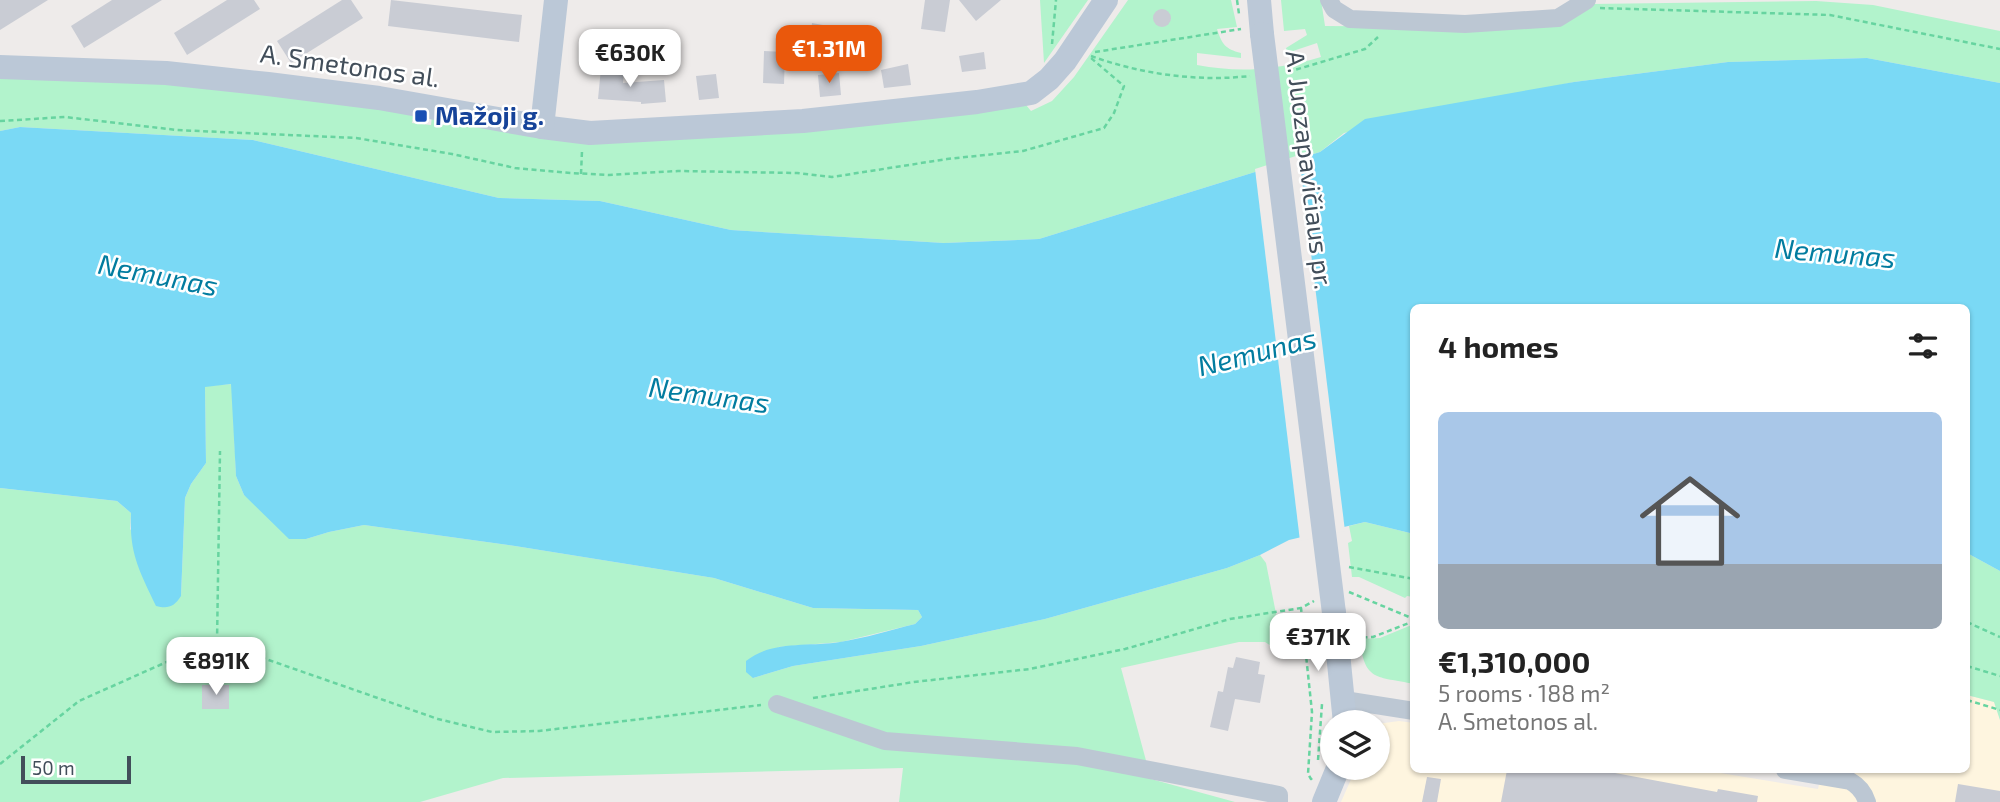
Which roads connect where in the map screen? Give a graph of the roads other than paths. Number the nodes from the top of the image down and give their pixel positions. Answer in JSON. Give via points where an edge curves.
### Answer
{"nodes":[{"id":1,"x":556,"y":0,"type":"edge"},
{"id":2,"x":1106,"y":0,"type":"edge"},
{"id":3,"x":1259,"y":0,"type":"edge"},
{"id":4,"x":1329,"y":0,"type":"edge"},
{"id":5,"x":1583,"y":3,"type":"edge"},
{"id":6,"x":0,"y":67,"type":"edge"},
{"id":7,"x":542,"y":127,"type":"junction"},
{"id":8,"x":777,"y":704,"type":"road end"},
{"id":9,"x":1337,"y":707,"type":"edge"},
{"id":10,"x":1410,"y":711,"type":"edge"},
{"id":11,"x":1803,"y":773,"type":"edge"},
{"id":12,"x":1326,"y":780,"type":"edge"},
{"id":13,"x":1279,"y":802,"type":"edge"},
{"id":14,"x":1324,"y":802,"type":"edge"},
{"id":15,"x":1867,"y":802,"type":"edge"}],
"edges":[{"from":1,"to":7,"type":"street"},
{"from":2,"to":7,"type":"street","name":"A. Smetonos al.","via":[[1065,61],[1049,79],[1023,95],[803,121],[590,133]]},
{"from":3,"to":9,"type":"street","name":"A. Juozapavičiaus pr.","bridge":true,"via":[[1252,31],[1334,613]]},
{"from":4,"to":5,"type":"street","via":[[1350,19],[1465,24],[1558,18]]},
{"from":6,"to":7,"type":"street","name":"A. Smetonos al.","via":[[166,73],[268,84]]},
{"from":8,"to":13,"type":"street","via":[[885,741],[1077,756],[1279,794]]},
{"from":9,"to":10,"type":"street"},
{"from":11,"to":15,"type":"street","via":[[1850,781],[1865,793]]},
{"from":12,"to":14,"type":"street"}]}
